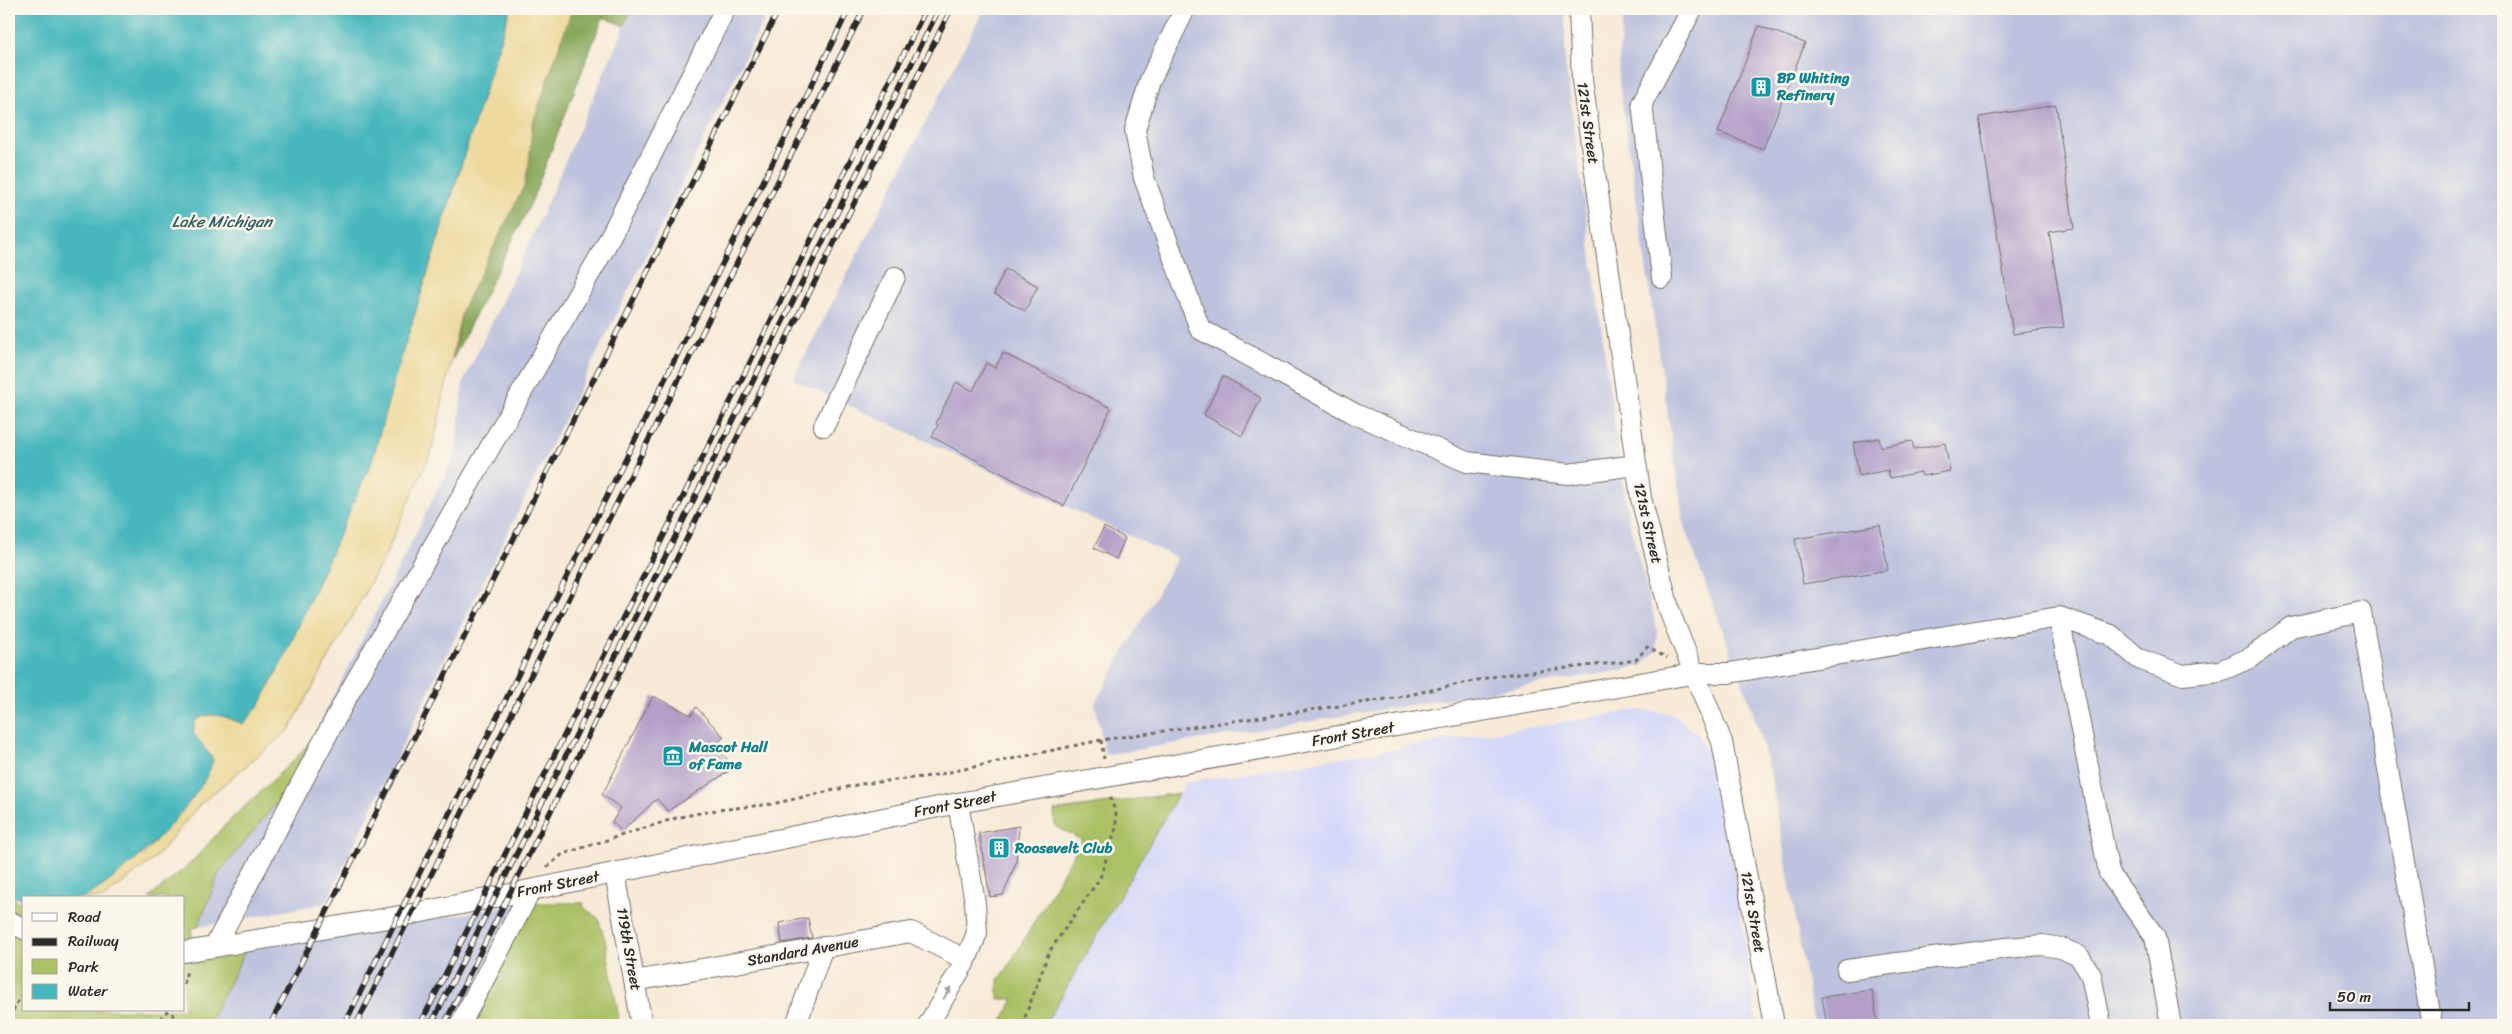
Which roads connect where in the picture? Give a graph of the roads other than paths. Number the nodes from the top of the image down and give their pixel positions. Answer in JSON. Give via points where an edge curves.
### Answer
{"nodes":[{"id":1,"x":725,"y":9,"type":"edge"},
{"id":2,"x":1579,"y":9,"type":"edge"},
{"id":3,"x":1692,"y":9,"type":"edge"},
{"id":4,"x":1183,"y":13,"type":"dead end"},
{"id":5,"x":895,"y":277,"type":"dead end"},
{"id":6,"x":1662,"y":278,"type":"dead end"},
{"id":7,"x":824,"y":426,"type":"dead end"},
{"id":8,"x":1636,"y":465,"type":"junction"},
{"id":9,"x":2059,"y":617,"type":"junction"},
{"id":10,"x":1696,"y":673,"type":"junction"},
{"id":11,"x":958,"y":803,"type":"junction"},
{"id":12,"x":615,"y":873,"type":"junction"},
{"id":13,"x":531,"y":890,"type":"junction"},
{"id":14,"x":9,"y":921,"type":"edge"},
{"id":15,"x":22,"y":928,"type":"edge"},
{"id":16,"x":215,"y":946,"type":"junction"},
{"id":17,"x":823,"y":947,"type":"junction"},
{"id":18,"x":185,"y":952,"type":"edge"},
{"id":19,"x":966,"y":960,"type":"junction"},
{"id":20,"x":1847,"y":970,"type":"dead end"},
{"id":21,"x":634,"y":981,"type":"junction"},
{"id":22,"x":460,"y":1025,"type":"edge"},
{"id":23,"x":642,"y":1025,"type":"edge"},
{"id":24,"x":796,"y":1025,"type":"edge"},
{"id":25,"x":928,"y":1025,"type":"edge"},
{"id":26,"x":1774,"y":1025,"type":"edge"},
{"id":27,"x":2101,"y":1025,"type":"edge"},
{"id":28,"x":2171,"y":1025,"type":"edge"},
{"id":29,"x":2432,"y":1025,"type":"edge"}],
"edges":[{"from":1,"to":16,"type":"street","via":[[604,249],[349,693]]},
{"from":2,"to":8,"type":"street","name":"121st Street","via":[[1582,80]]},
{"from":3,"to":6,"type":"street","via":[[1642,103]]},
{"from":4,"to":8,"type":"street","via":[[1150,80],[1135,130],[1144,178],[1200,329],[1355,414],[1467,462],[1568,474]]},
{"from":5,"to":7,"type":"street"},
{"from":8,"to":10,"type":"street","name":"121st Street","via":[[1641,498],[1670,613]]},
{"from":9,"to":10,"type":"street","name":"Front Street","via":[[1729,673]]},
{"from":9,"to":28,"type":"street","via":[[2109,874],[2155,937]]},
{"from":9,"to":29,"type":"street","via":[[2111,635],[2139,659],[2183,675],[2220,671],[2252,657],[2291,627],[2361,612]]},
{"from":10,"to":11,"type":"street","name":"Front Street"},
{"from":10,"to":26,"type":"street","name":"121st Street","via":[[1722,742]]},
{"from":11,"to":12,"type":"street","name":"Front Street"},
{"from":11,"to":19,"type":"street","via":[[977,920],[977,933]]},
{"from":12,"to":13,"type":"street","name":"Front Street"},
{"from":12,"to":21,"type":"street","name":"119th Street"},
{"from":13,"to":16,"type":"street","name":"Front Street","via":[[412,914]]},
{"from":13,"to":22,"type":"street"},
{"from":14,"to":15,"type":"street"},
{"from":16,"to":18,"type":"street","name":"Front Street"},
{"from":17,"to":19,"type":"street","name":"Standard Avenue","via":[[911,932]]},
{"from":17,"to":21,"type":"street","name":"Standard Avenue"},
{"from":17,"to":24,"type":"street"},
{"from":25,"to":19,"type":"street","one_way":true},
{"from":20,"to":27,"type":"street","via":[[2006,948],[2042,945],[2061,948],[2079,956],[2092,975]]},
{"from":21,"to":23,"type":"street","name":"119th Street"}]}
